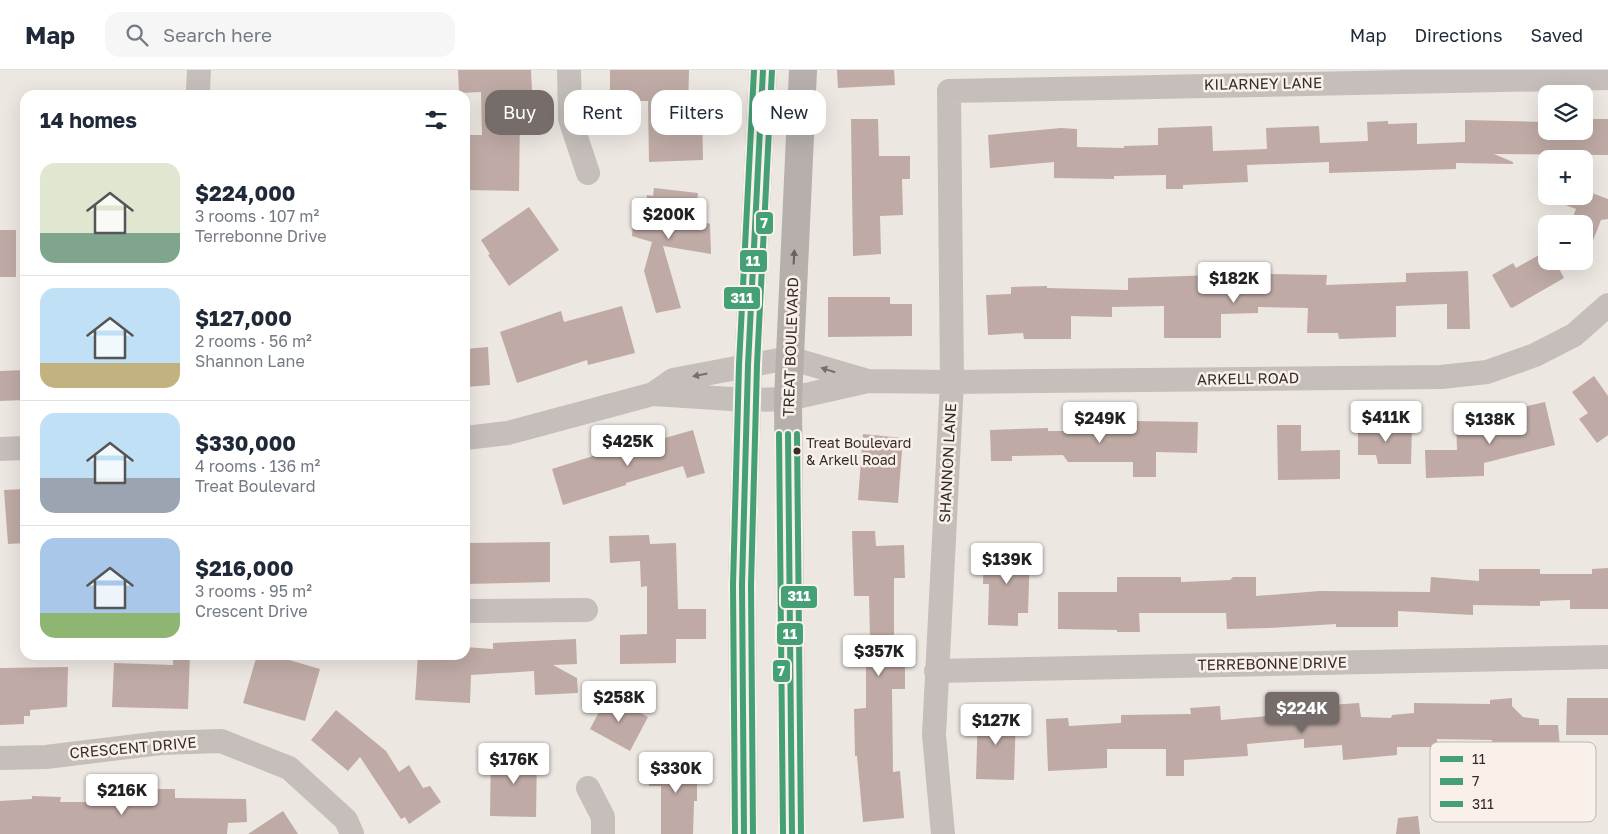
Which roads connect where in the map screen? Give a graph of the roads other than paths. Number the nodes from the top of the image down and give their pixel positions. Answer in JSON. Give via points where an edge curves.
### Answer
{"nodes":[{"id":1,"x":569,"y":70,"type":"edge"},
{"id":2,"x":763,"y":70,"type":"edge"},
{"id":3,"x":803,"y":70,"type":"edge"},
{"id":4,"x":1608,"y":78,"type":"edge"},
{"id":5,"x":948,"y":91,"type":"joint"},
{"id":6,"x":588,"y":173,"type":"dead end"},
{"id":7,"x":1608,"y":306,"type":"edge"},
{"id":8,"x":789,"y":358,"type":"junction"},
{"id":9,"x":748,"y":365,"type":"junction"},
{"id":10,"x":868,"y":381,"type":"junction"},
{"id":11,"x":952,"y":382,"type":"junction"},
{"id":12,"x":653,"y":394,"type":"junction"},
{"id":13,"x":788,"y":399,"type":"junction"},
{"id":14,"x":747,"y":400,"type":"junction"},
{"id":15,"x":470,"y":437,"type":"edge"},
{"id":16,"x":20,"y":448,"type":"edge"},
{"id":17,"x":0,"y":449,"type":"edge"},
{"id":18,"x":470,"y":610,"type":"edge"},
{"id":19,"x":586,"y":610,"type":"dead end"},
{"id":20,"x":1608,"y":657,"type":"edge"},
{"id":21,"x":936,"y":671,"type":"junction"},
{"id":22,"x":0,"y":758,"type":"edge"},
{"id":23,"x":588,"y":788,"type":"dead end"},
{"id":24,"x":352,"y":834,"type":"edge"},
{"id":25,"x":603,"y":834,"type":"edge"},
{"id":26,"x":744,"y":834,"type":"edge"},
{"id":27,"x":792,"y":834,"type":"edge"},
{"id":28,"x":943,"y":834,"type":"edge"}],
"edges":[{"from":1,"to":6,"type":"street","via":[[570,118]]},
{"from":2,"to":9,"type":"main road"},
{"from":8,"to":3,"type":"main road","name":"TREAT BOULEVARD","one_way":true},
{"from":4,"to":5,"type":"street","name":"KILARNEY LANE"},
{"from":5,"to":11,"type":"street","name":"SHANNON LANE"},
{"from":7,"to":11,"type":"street","name":"ARKELL ROAD","via":[[1574,335],[1535,355],[1487,372],[1441,377]]},
{"from":8,"to":9,"type":"street","name":"ARKELL ROAD"},
{"from":10,"to":8,"type":"street","name":"ARKELL ROAD","one_way":true},
{"from":8,"to":13,"type":"main road","name":"TREAT BOULEVARD"},
{"from":9,"to":12,"type":"street","name":"ARKELL ROAD","one_way":true,"via":[[673,380]]},
{"from":9,"to":14,"type":"main road"},
{"from":10,"to":11,"type":"street","name":"ARKELL ROAD"},
{"from":10,"to":13,"type":"street","name":"ARKELL ROAD"},
{"from":11,"to":21,"type":"street","name":"SHANNON LANE"},
{"from":12,"to":14,"type":"street","name":"ARKELL ROAD"},
{"from":12,"to":15,"type":"street","name":"ARKELL ROAD","via":[[508,433]]},
{"from":13,"to":14,"type":"street","name":"ARKELL ROAD"},
{"from":13,"to":27,"type":"main road","name":"TREAT BOULEVARD"},
{"from":14,"to":26,"type":"main road","via":[[742,585]]},
{"from":16,"to":17,"type":"street"},
{"from":18,"to":19,"type":"street"},
{"from":20,"to":21,"type":"street","name":"TERREBONNE DRIVE"},
{"from":21,"to":28,"type":"street","name":"SHANNON LANE","via":[[934,735]]},
{"from":22,"to":24,"type":"street","name":"CRESCENT DRIVE","via":[[46,757],[161,743],[221,741],[289,768],[346,820]]},
{"from":23,"to":25,"type":"street","via":[[603,817]]}]}
